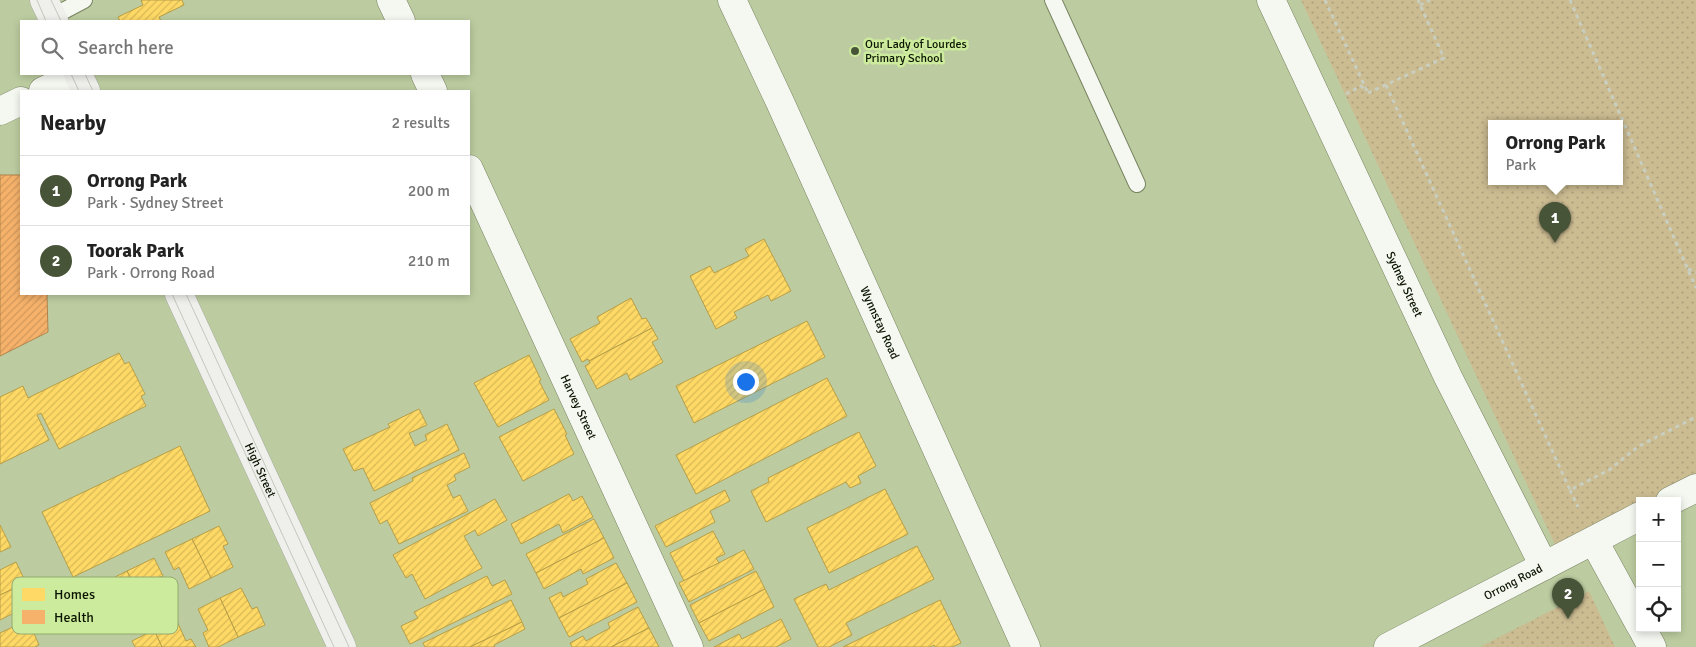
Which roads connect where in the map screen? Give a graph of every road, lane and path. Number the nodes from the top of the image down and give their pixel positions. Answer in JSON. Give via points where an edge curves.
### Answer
{"nodes":[{"id":1,"x":84,"y":0,"type":"edge"},
{"id":2,"x":391,"y":0,"type":"edge"},
{"id":3,"x":732,"y":0,"type":"edge"},
{"id":4,"x":1053,"y":0,"type":"edge"},
{"id":5,"x":1271,"y":0,"type":"edge"},
{"id":6,"x":1325,"y":0,"type":"edge"},
{"id":7,"x":1418,"y":0,"type":"edge"},
{"id":8,"x":1430,"y":0,"type":"edge"},
{"id":9,"x":1570,"y":0,"type":"edge"},
{"id":10,"x":1420,"y":5,"type":"junction"},
{"id":11,"x":50,"y":13,"type":"edge"},
{"id":12,"x":401,"y":20,"type":"edge"},
{"id":13,"x":425,"y":75,"type":"edge"},
{"id":14,"x":80,"y":80,"type":"edge"},
{"id":15,"x":1386,"y":85,"type":"junction"},
{"id":16,"x":1355,"y":89,"type":"dead end"},
{"id":17,"x":46,"y":90,"type":"edge"},
{"id":18,"x":433,"y":90,"type":"edge"},
{"id":19,"x":1368,"y":93,"type":"junction"},
{"id":20,"x":20,"y":102,"type":"edge"},
{"id":21,"x":0,"y":112,"type":"edge"},
{"id":22,"x":1623,"y":120,"type":"edge"},
{"id":23,"x":1623,"y":121,"type":"edge"},
{"id":24,"x":470,"y":171,"type":"edge"},
{"id":25,"x":1137,"y":184,"type":"dead end"},
{"id":26,"x":1688,"y":269,"type":"junction"},
{"id":27,"x":1696,"y":272,"type":"edge"},
{"id":28,"x":1696,"y":288,"type":"edge"},
{"id":29,"x":179,"y":295,"type":"edge"},
{"id":30,"x":1696,"y":417,"type":"edge"},
{"id":31,"x":1696,"y":488,"type":"edge"},
{"id":32,"x":1570,"y":490,"type":"junction"},
{"id":33,"x":1678,"y":497,"type":"edge"},
{"id":34,"x":1578,"y":507,"type":"dead end"},
{"id":35,"x":1636,"y":518,"type":"edge"},
{"id":36,"x":1594,"y":540,"type":"junction"},
{"id":37,"x":1544,"y":566,"type":"junction"},
{"id":38,"x":1636,"y":618,"type":"edge"},
{"id":39,"x":1644,"y":632,"type":"edge"},
{"id":40,"x":342,"y":647,"type":"edge"},
{"id":41,"x":689,"y":647,"type":"edge"},
{"id":42,"x":1026,"y":647,"type":"edge"},
{"id":43,"x":1388,"y":647,"type":"edge"},
{"id":44,"x":1652,"y":647,"type":"edge"}],
"edges":[{"from":1,"to":11,"type":"lane"},
{"from":2,"to":12,"type":"street"},
{"from":3,"to":42,"type":"street","name":"Wynnstay Road"},
{"from":4,"to":25,"type":"lane"},
{"from":5,"to":37,"type":"street","name":"Sydney Street","via":[[1448,377]]},
{"from":6,"to":19,"type":"path"},
{"from":7,"to":10,"type":"path"},
{"from":8,"to":10,"type":"path"},
{"from":9,"to":22,"type":"path"},
{"from":10,"to":15,"type":"path","via":[[1444,58]]},
{"from":13,"to":18,"type":"street"},
{"from":14,"to":17,"type":"street"},
{"from":15,"to":19,"type":"path"},
{"from":15,"to":32,"type":"path"},
{"from":16,"to":19,"type":"path","via":[[1361,86]]},
{"from":20,"to":21,"type":"street"},
{"from":23,"to":26,"type":"path"},
{"from":24,"to":41,"type":"street","name":"Harvey Street"},
{"from":26,"to":27,"type":"path"},
{"from":26,"to":28,"type":"path"},
{"from":29,"to":40,"type":"main road","name":"High Street"},
{"from":30,"to":32,"type":"path","via":[[1639,446],[1609,470]]},
{"from":31,"to":33,"type":"street"},
{"from":32,"to":34,"type":"path"},
{"from":35,"to":36,"type":"street","name":"Orrong Road"},
{"from":36,"to":37,"type":"street","name":"Orrong Road"},
{"from":36,"to":38,"type":"street"},
{"from":37,"to":43,"type":"street","name":"Orrong Road"},
{"from":39,"to":44,"type":"street"}]}
